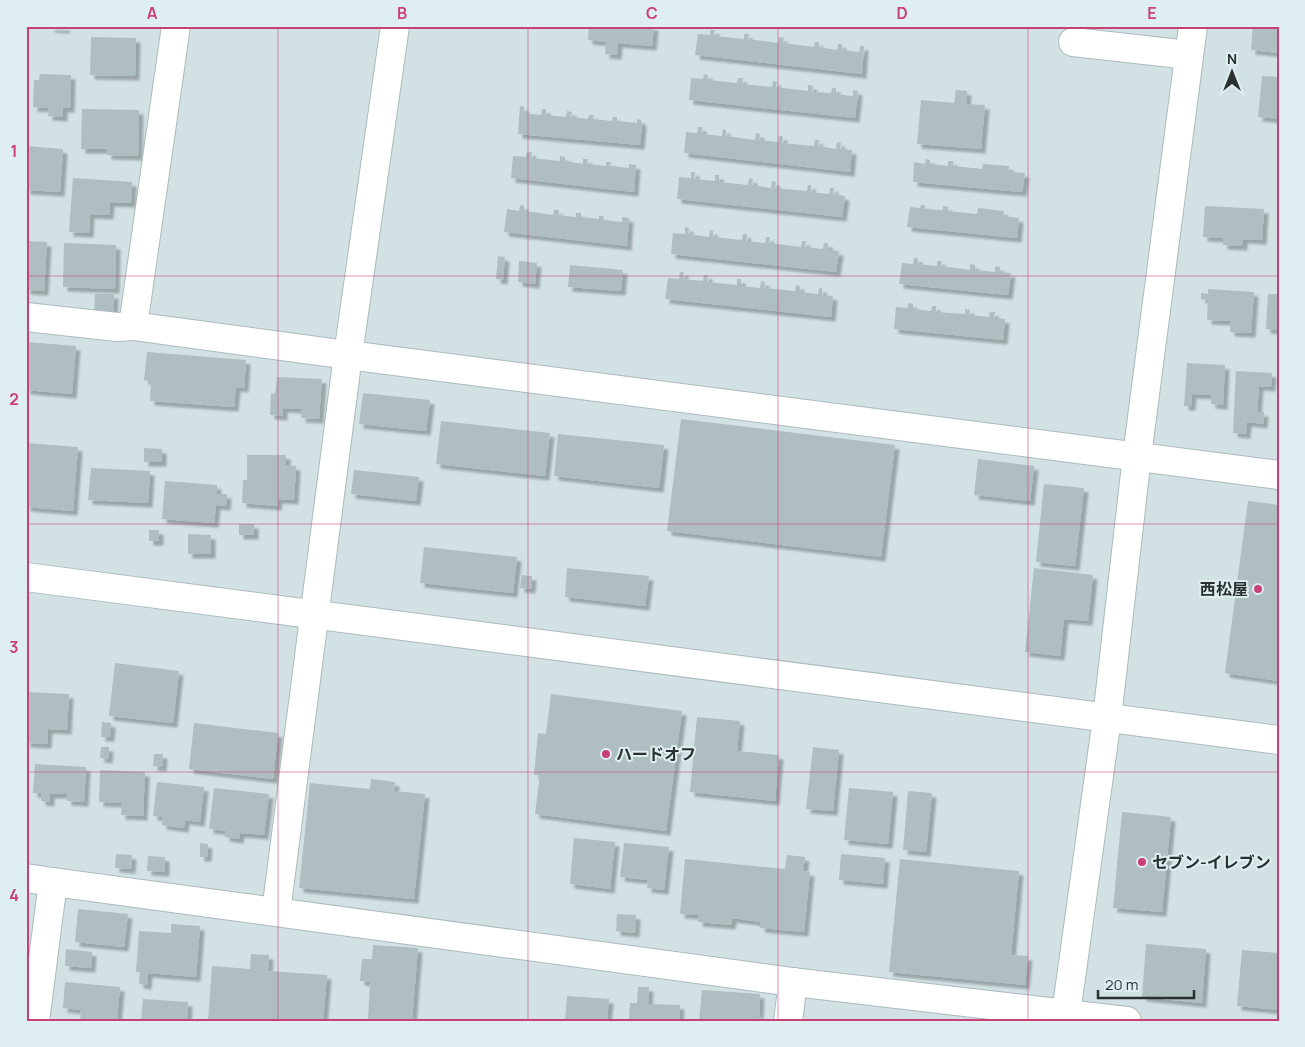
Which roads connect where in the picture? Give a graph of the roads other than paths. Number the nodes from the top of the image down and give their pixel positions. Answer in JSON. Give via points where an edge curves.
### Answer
{"nodes":[{"id":1,"x":176,"y":26,"type":"edge"},
{"id":2,"x":395,"y":26,"type":"edge"},
{"id":3,"x":1193,"y":26,"type":"edge"},
{"id":4,"x":1073,"y":42,"type":"dead end"},
{"id":5,"x":1189,"y":55,"type":"junction"},
{"id":6,"x":26,"y":317,"type":"edge"},
{"id":7,"x":133,"y":326,"type":"junction"},
{"id":8,"x":348,"y":355,"type":"junction"},
{"id":9,"x":1137,"y":456,"type":"junction"},
{"id":10,"x":1279,"y":474,"type":"edge"},
{"id":11,"x":26,"y":577,"type":"edge"},
{"id":12,"x":313,"y":615,"type":"junction"},
{"id":13,"x":1107,"y":718,"type":"junction"},
{"id":14,"x":1279,"y":740,"type":"edge"},
{"id":15,"x":39,"y":880,"type":"edge"},
{"id":16,"x":276,"y":912,"type":"junction"},
{"id":17,"x":793,"y":982,"type":"junction"},
{"id":18,"x":1066,"y":1017,"type":"edge"},
{"id":19,"x":35,"y":1021,"type":"edge"},
{"id":20,"x":788,"y":1021,"type":"edge"},
{"id":21,"x":1127,"y":1021,"type":"edge"}],
"edges":[{"from":1,"to":7,"type":"street"},
{"from":2,"to":8,"type":"street"},
{"from":3,"to":5,"type":"street"},
{"from":4,"to":5,"type":"street"},
{"from":5,"to":9,"type":"street"},
{"from":6,"to":7,"type":"street"},
{"from":7,"to":8,"type":"street"},
{"from":8,"to":9,"type":"street"},
{"from":8,"to":12,"type":"street"},
{"from":9,"to":10,"type":"street"},
{"from":9,"to":13,"type":"street"},
{"from":11,"to":12,"type":"street"},
{"from":12,"to":13,"type":"street"},
{"from":12,"to":16,"type":"street"},
{"from":13,"to":14,"type":"street"},
{"from":13,"to":18,"type":"street"},
{"from":15,"to":16,"type":"street"},
{"from":15,"to":19,"type":"street"},
{"from":16,"to":17,"type":"street"},
{"from":17,"to":18,"type":"street"},
{"from":17,"to":20,"type":"street"},
{"from":18,"to":21,"type":"street"}]}
